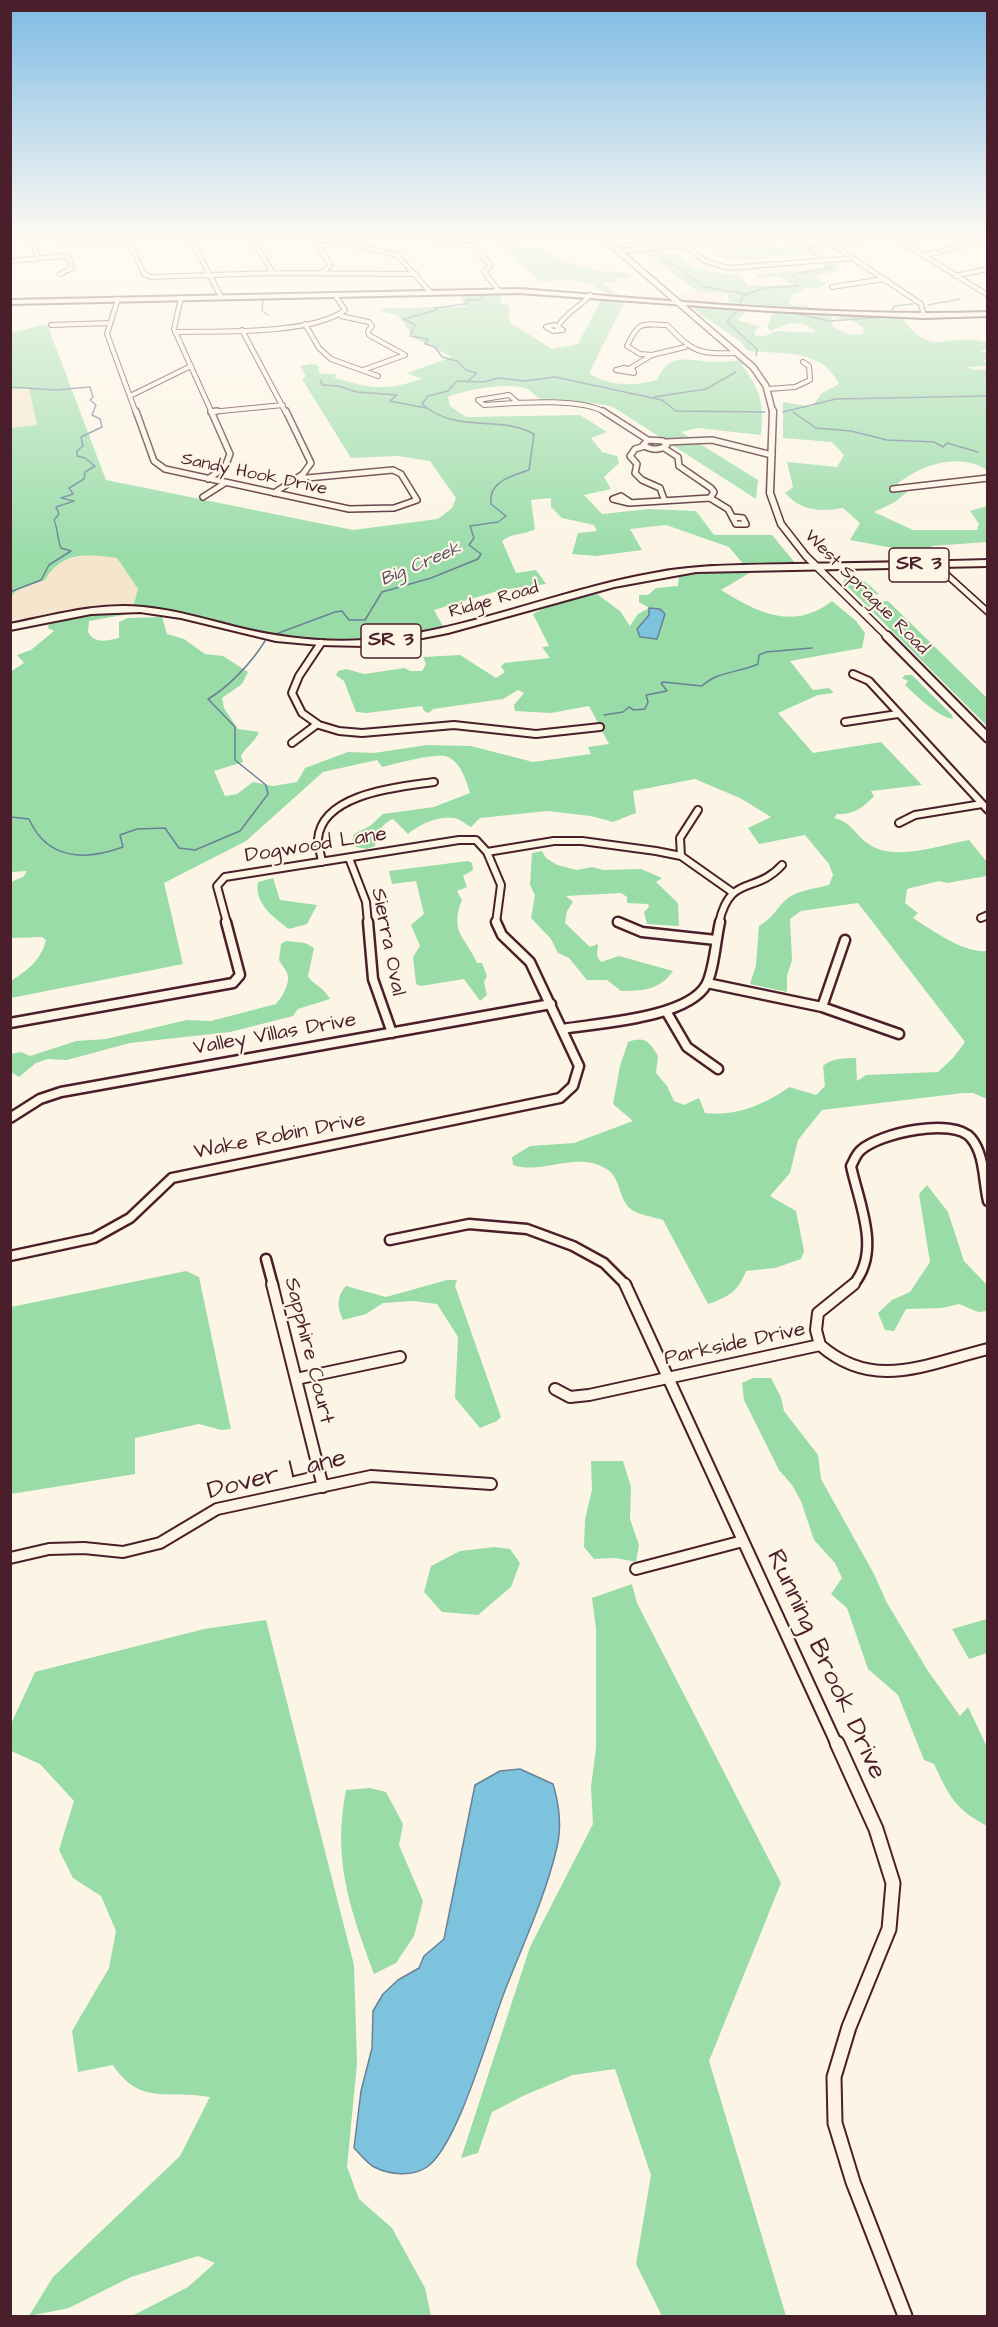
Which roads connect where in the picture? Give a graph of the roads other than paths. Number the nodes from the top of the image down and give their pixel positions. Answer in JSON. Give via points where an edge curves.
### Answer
{"nodes":[{"id":1,"x":111,"y":344,"type":"edge"},
{"id":2,"x":180,"y":344,"type":"edge"},
{"id":3,"x":249,"y":344,"type":"edge"},
{"id":4,"x":316,"y":344,"type":"edge"},
{"id":5,"x":384,"y":344,"type":"edge"},
{"id":6,"x":628,"y":344,"type":"edge"},
{"id":7,"x":682,"y":344,"type":"edge"},
{"id":8,"x":726,"y":344,"type":"edge"},
{"id":9,"x":685,"y":347,"type":"junction"},
{"id":10,"x":737,"y":353,"type":"junction"},
{"id":11,"x":652,"y":355,"type":"junction"},
{"id":12,"x":803,"y":362,"type":"dead end"},
{"id":13,"x":191,"y":366,"type":"junction"},
{"id":14,"x":629,"y":369,"type":"dead end"},
{"id":15,"x":363,"y":370,"type":"junction"},
{"id":16,"x":378,"y":376,"type":"dead end"},
{"id":17,"x":768,"y":389,"type":"junction"},
{"id":18,"x":130,"y":396,"type":"junction"},
{"id":19,"x":518,"y":402,"type":"junction"},
{"id":20,"x":283,"y":405,"type":"junction"},
{"id":21,"x":211,"y":412,"type":"junction"},
{"id":22,"x":648,"y":440,"type":"junction"},
{"id":23,"x":665,"y":445,"type":"junction"},
{"id":24,"x":645,"y":446,"type":"junction"},
{"id":25,"x":772,"y":455,"type":"junction"},
{"id":26,"x":987,"y":478,"type":"edge"},
{"id":27,"x":208,"y":479,"type":"junction"},
{"id":28,"x":296,"y":479,"type":"junction"},
{"id":29,"x":225,"y":483,"type":"junction"},
{"id":30,"x":893,"y":489,"type":"dead end"},
{"id":31,"x":274,"y":493,"type":"junction"},
{"id":32,"x":203,"y":497,"type":"dead end"},
{"id":33,"x":710,"y":498,"type":"junction"},
{"id":34,"x":664,"y":499,"type":"junction"},
{"id":35,"x":630,"y":502,"type":"dead end"},
{"id":36,"x":733,"y":517,"type":"dead end"},
{"id":37,"x":987,"y":563,"type":"edge"},
{"id":38,"x":936,"y":565,"type":"junction"},
{"id":39,"x":816,"y":567,"type":"junction"},
{"id":40,"x":987,"y":612,"type":"edge"},
{"id":41,"x":10,"y":627,"type":"edge"},
{"id":42,"x":321,"y":643,"type":"junction"},
{"id":43,"x":853,"y":675,"type":"dead end"},
{"id":44,"x":898,"y":714,"type":"junction"},
{"id":45,"x":845,"y":722,"type":"dead end"},
{"id":46,"x":316,"y":725,"type":"junction"},
{"id":47,"x":600,"y":727,"type":"dead end"},
{"id":48,"x":987,"y":738,"type":"edge"},
{"id":49,"x":291,"y":743,"type":"dead end"},
{"id":50,"x":434,"y":782,"type":"dead end"},
{"id":51,"x":982,"y":804,"type":"junction"},
{"id":52,"x":698,"y":810,"type":"dead end"},
{"id":53,"x":987,"y":810,"type":"edge"},
{"id":54,"x":899,"y":823,"type":"dead end"},
{"id":55,"x":487,"y":852,"type":"junction"},
{"id":56,"x":681,"y":856,"type":"junction"},
{"id":57,"x":349,"y":858,"type":"junction"},
{"id":58,"x":322,"y":862,"type":"junction"},
{"id":59,"x":782,"y":865,"type":"dead end"},
{"id":60,"x":732,"y":892,"type":"junction"},
{"id":61,"x":618,"y":921,"type":"dead end"},
{"id":62,"x":716,"y":940,"type":"junction"},
{"id":63,"x":845,"y":940,"type":"dead end"},
{"id":64,"x":707,"y":983,"type":"junction"},
{"id":65,"x":551,"y":1004,"type":"junction"},
{"id":66,"x":822,"y":1007,"type":"junction"},
{"id":67,"x":666,"y":1011,"type":"junction"},
{"id":68,"x":10,"y":1023,"type":"edge"},
{"id":69,"x":563,"y":1029,"type":"junction"},
{"id":70,"x":392,"y":1033,"type":"junction"},
{"id":71,"x":899,"y":1034,"type":"dead end"},
{"id":72,"x":718,"y":1069,"type":"dead end"},
{"id":73,"x":10,"y":1118,"type":"edge"},
{"id":74,"x":987,"y":1201,"type":"edge"},
{"id":75,"x":390,"y":1240,"type":"dead end"},
{"id":76,"x":10,"y":1256,"type":"edge"},
{"id":77,"x":266,"y":1259,"type":"dead end"},
{"id":78,"x":820,"y":1345,"type":"junction"},
{"id":79,"x":987,"y":1349,"type":"edge"},
{"id":80,"x":400,"y":1357,"type":"dead end"},
{"id":81,"x":668,"y":1377,"type":"junction"},
{"id":82,"x":296,"y":1379,"type":"junction"},
{"id":83,"x":555,"y":1389,"type":"dead end"},
{"id":84,"x":491,"y":1484,"type":"dead end"},
{"id":85,"x":323,"y":1487,"type":"junction"},
{"id":86,"x":743,"y":1540,"type":"junction"},
{"id":87,"x":10,"y":1558,"type":"edge"},
{"id":88,"x":636,"y":1569,"type":"dead end"},
{"id":89,"x":905,"y":2316,"type":"edge"}],
"edges":[{"from":1,"to":18,"type":"street","name":"Sandy Hook Drive"},
{"from":2,"to":13,"type":"street"},
{"from":3,"to":20,"type":"street"},
{"from":4,"to":15,"type":"street","via":[[329,358],[352,370]]},
{"from":5,"to":15,"type":"street","via":[[405,355]]},
{"from":6,"to":11,"type":"street","via":[[640,354]]},
{"from":7,"to":9,"type":"street"},
{"from":8,"to":10,"type":"street","name":"West Sprague Road"},
{"from":9,"to":10,"type":"street","via":[[710,354]]},
{"from":9,"to":11,"type":"street"},
{"from":10,"to":17,"type":"street","name":"West Sprague Road"},
{"from":11,"to":14,"type":"street"},
{"from":12,"to":17,"type":"street","via":[[809,366],[810,380],[788,389]]},
{"from":13,"to":18,"type":"street"},
{"from":13,"to":21,"type":"street"},
{"from":15,"to":16,"type":"street"},
{"from":17,"to":25,"type":"street","name":"West Sprague Road","via":[[775,408]]},
{"from":18,"to":27,"type":"street","name":"Sandy Hook Drive","via":[[156,463]]},
{"from":19,"to":19,"type":"street","via":[[509,395],[478,400],[484,405]]},
{"from":19,"to":22,"type":"street","via":[[595,406]]},
{"from":20,"to":21,"type":"street"},
{"from":20,"to":28,"type":"street","via":[[311,459]]},
{"from":21,"to":27,"type":"street","via":[[229,459],[225,467]]},
{"from":22,"to":23,"type":"street"},
{"from":22,"to":24,"type":"street"},
{"from":23,"to":24,"type":"street"},
{"from":23,"to":25,"type":"street","via":[[710,440]]},
{"from":23,"to":33,"type":"street","via":[[678,457],[679,466],[711,488],[714,492]]},
{"from":24,"to":34,"type":"street","via":[[630,456],[637,467],[635,473],[660,488]]},
{"from":25,"to":39,"type":"street","name":"West Sprague Road","via":[[774,510],[786,532]]},
{"from":26,"to":30,"type":"street"},
{"from":27,"to":29,"type":"street","name":"Sandy Hook Drive"},
{"from":28,"to":31,"type":"street"},
{"from":28,"to":31,"type":"street","name":"Sandy Hook Drive","via":[[393,470],[401,474],[416,498],[414,503],[361,510]]},
{"from":29,"to":31,"type":"street","name":"Sandy Hook Drive"},
{"from":29,"to":32,"type":"street"},
{"from":33,"to":34,"type":"street"},
{"from":33,"to":36,"type":"street","via":[[722,503]]},
{"from":34,"to":35,"type":"street"},
{"from":37,"to":38,"type":"main road","name":"Ridge Road","number":"SR 3"},
{"from":38,"to":39,"type":"main road","name":"Ridge Road","number":"SR 3"},
{"from":38,"to":40,"type":"street"},
{"from":39,"to":42,"type":"main road","name":"Ridge Road","number":"SR 3","via":[[658,573],[426,636]]},
{"from":39,"to":48,"type":"street","name":"West Sprague Road"},
{"from":41,"to":42,"type":"main road","name":"Ridge Road","number":"SR 3","via":[[72,614],[140,609]]},
{"from":42,"to":46,"type":"street","via":[[292,693],[296,706]]},
{"from":43,"to":44,"type":"street","via":[[868,681]]},
{"from":44,"to":45,"type":"street"},
{"from":44,"to":51,"type":"street"},
{"from":46,"to":47,"type":"street","via":[[359,733],[435,725],[526,734]]},
{"from":46,"to":49,"type":"street"},
{"from":50,"to":58,"type":"street","via":[[368,794],[337,808],[323,819],[319,829]]},
{"from":51,"to":53,"type":"street"},
{"from":51,"to":54,"type":"street","via":[[915,815]]},
{"from":52,"to":56,"type":"street","via":[[680,838]]},
{"from":55,"to":56,"type":"street","via":[[554,841],[582,841]]},
{"from":55,"to":57,"type":"street","name":"Dogwood Lane","via":[[476,840],[459,840]]},
{"from":55,"to":65,"type":"street","via":[[501,885],[495,920],[502,935],[530,962]]},
{"from":56,"to":60,"type":"street"},
{"from":57,"to":58,"type":"street","name":"Dogwood Lane"},
{"from":57,"to":70,"type":"street","name":"Sierra Oval","via":[[366,902],[373,979]]},
{"from":58,"to":68,"type":"street","name":"Dogwood Lane","via":[[225,877],[217,886],[240,975],[233,983]]},
{"from":59,"to":60,"type":"street","via":[[773,875]]},
{"from":60,"to":62,"type":"street","via":[[723,906]]},
{"from":61,"to":62,"type":"street","via":[[642,932]]},
{"from":62,"to":64,"type":"street"},
{"from":63,"to":66,"type":"street"},
{"from":64,"to":66,"type":"street"},
{"from":64,"to":67,"type":"street","via":[[697,997]]},
{"from":65,"to":69,"type":"street"},
{"from":65,"to":70,"type":"street","name":"Valley Villas Drive"},
{"from":66,"to":71,"type":"street"},
{"from":67,"to":69,"type":"street"},
{"from":67,"to":72,"type":"street","via":[[687,1047]]},
{"from":69,"to":76,"type":"street","name":"Wake Robin Drive","via":[[579,1066],[573,1086],[560,1098],[172,1178],[130,1218],[94,1238]]},
{"from":70,"to":73,"type":"street","name":"Valley Villas Drive","via":[[61,1092],[40,1099]]},
{"from":74,"to":78,"type":"street","via":[[984,1165],[973,1142],[961,1129],[945,1126],[882,1139],[861,1149],[851,1166],[868,1238],[867,1261],[856,1282],[818,1313],[816,1330]]},
{"from":75,"to":81,"type":"street","name":"Running Brook Drive","via":[[469,1224],[527,1229],[573,1246],[604,1263],[627,1286]]},
{"from":77,"to":82,"type":"street","name":"Sapphire Court"},
{"from":78,"to":79,"type":"street","name":"Parkside Drive","via":[[855,1370],[874,1373]]},
{"from":78,"to":81,"type":"street","name":"Parkside Drive"},
{"from":80,"to":82,"type":"street"},
{"from":81,"to":83,"type":"street","name":"Parkside Drive","via":[[589,1395],[570,1397]]},
{"from":81,"to":86,"type":"street","name":"Running Brook Drive"},
{"from":82,"to":85,"type":"street","name":"Sapphire Court"},
{"from":84,"to":85,"type":"street","name":"Dover Lane","via":[[371,1476]]},
{"from":85,"to":87,"type":"street","name":"Dover Lane","via":[[217,1509],[160,1543],[123,1552],[49,1549]]},
{"from":86,"to":88,"type":"street"},
{"from":86,"to":89,"type":"street","name":"Running Brook Drive","via":[[876,1829],[893,1883],[889,1929],[849,2027],[834,2077],[835,2123],[853,2182]]}]}
